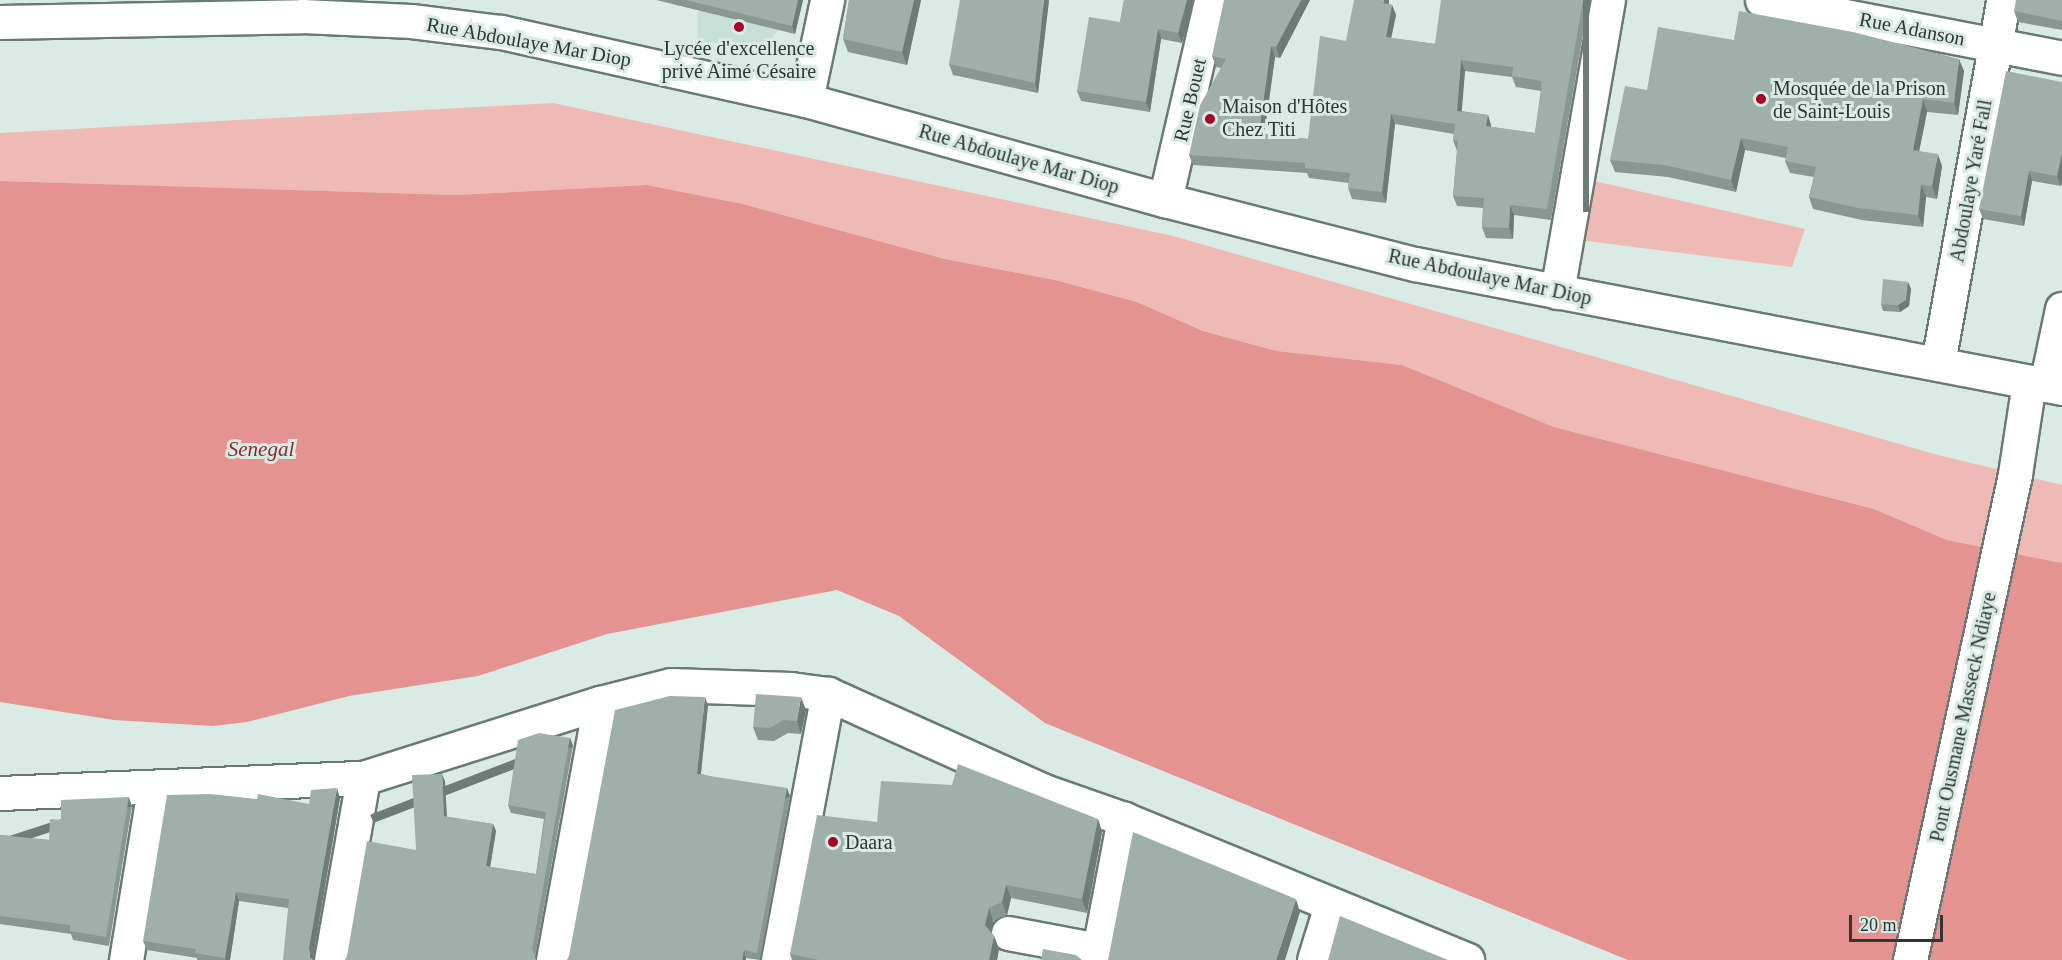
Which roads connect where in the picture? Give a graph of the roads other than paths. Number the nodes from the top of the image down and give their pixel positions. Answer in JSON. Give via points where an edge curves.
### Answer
{"nodes":[{"id":1,"x":827,"y":0,"type":"edge"},
{"id":2,"x":1211,"y":0,"type":"edge"},
{"id":3,"x":1608,"y":0,"type":"edge"},
{"id":4,"x":1762,"y":0,"type":"edge"},
{"id":5,"x":2003,"y":0,"type":"edge"},
{"id":6,"x":1808,"y":4,"type":"edge"},
{"id":7,"x":304,"y":8,"type":"edge"},
{"id":8,"x":69,"y":10,"type":"edge"},
{"id":9,"x":456,"y":12,"type":"edge"},
{"id":10,"x":0,"y":22,"type":"edge"},
{"id":11,"x":1995,"y":46,"type":"junction"},
{"id":12,"x":2062,"y":58,"type":"edge"},
{"id":13,"x":806,"y":100,"type":"junction"},
{"id":14,"x":1165,"y":200,"type":"junction"},
{"id":15,"x":1557,"y":292,"type":"junction"},
{"id":16,"x":2062,"y":309,"type":"edge"},
{"id":17,"x":1938,"y":363,"type":"junction"},
{"id":18,"x":2046,"y":385,"type":"edge"},
{"id":19,"x":828,"y":694,"type":"junction"},
{"id":20,"x":600,"y":703,"type":"junction"},
{"id":21,"x":363,"y":778,"type":"junction"},
{"id":22,"x":154,"y":789,"type":"junction"},
{"id":23,"x":0,"y":793,"type":"edge"},
{"id":24,"x":1124,"y":819,"type":"junction"},
{"id":25,"x":1331,"y":905,"type":"junction"},
{"id":26,"x":1008,"y":933,"type":"dead end"},
{"id":27,"x":1098,"y":955,"type":"edge"},
{"id":28,"x":126,"y":960,"type":"edge"},
{"id":29,"x":331,"y":960,"type":"edge"},
{"id":30,"x":553,"y":960,"type":"edge"},
{"id":31,"x":778,"y":960,"type":"edge"},
{"id":32,"x":1314,"y":960,"type":"edge"},
{"id":33,"x":1467,"y":960,"type":"edge"},
{"id":34,"x":1911,"y":960,"type":"edge"}],
"edges":[{"from":1,"to":13,"type":"street"},
{"from":2,"to":14,"type":"street","name":"Rue Bouet"},
{"from":3,"to":15,"type":"street"},
{"from":4,"to":6,"type":"street","name":"Rue Adanson"},
{"from":5,"to":11,"type":"street","name":"Abdoulaye Yaré Fall"},
{"from":6,"to":11,"type":"street","name":"Rue Adanson"},
{"from":7,"to":8,"type":"street","name":"Rue Abdoulaye Mar Diop"},
{"from":7,"to":9,"type":"street","name":"Rue Abdoulaye Mar Diop"},
{"from":8,"to":10,"type":"street","name":"Rue Abdoulaye Mar Diop"},
{"from":9,"to":13,"type":"street","name":"Rue Abdoulaye Mar Diop","via":[[568,45]]},
{"from":11,"to":12,"type":"street","name":"Rue Adanson"},
{"from":11,"to":17,"type":"street","name":"Abdoulaye Yaré Fall"},
{"from":13,"to":14,"type":"street","name":"Rue Abdoulaye Mar Diop"},
{"from":14,"to":15,"type":"street","name":"Rue Abdoulaye Mar Diop","via":[[1415,264]]},
{"from":15,"to":17,"type":"street","name":"Rue Abdoulaye Mar Diop"},
{"from":16,"to":18,"type":"street","name":"Pont Ousmane Masseck Ndiaye"},
{"from":17,"to":18,"type":"street","name":"Rue Abdoulaye Mar Diop"},
{"from":18,"to":34,"type":"street","name":"Pont Ousmane Masseck Ndiaye","via":[[2015,474]]},
{"from":19,"to":20,"type":"street","via":[[749,684],[671,685]]},
{"from":19,"to":24,"type":"street","via":[[1044,791]]},
{"from":19,"to":31,"type":"street"},
{"from":20,"to":21,"type":"street"},
{"from":20,"to":30,"type":"street"},
{"from":21,"to":22,"type":"street"},
{"from":21,"to":29,"type":"street"},
{"from":22,"to":23,"type":"street"},
{"from":22,"to":28,"type":"street"},
{"from":24,"to":25,"type":"street"},
{"from":24,"to":27,"type":"street"},
{"from":25,"to":32,"type":"street"},
{"from":25,"to":33,"type":"street"},
{"from":26,"to":27,"type":"street"}]}
